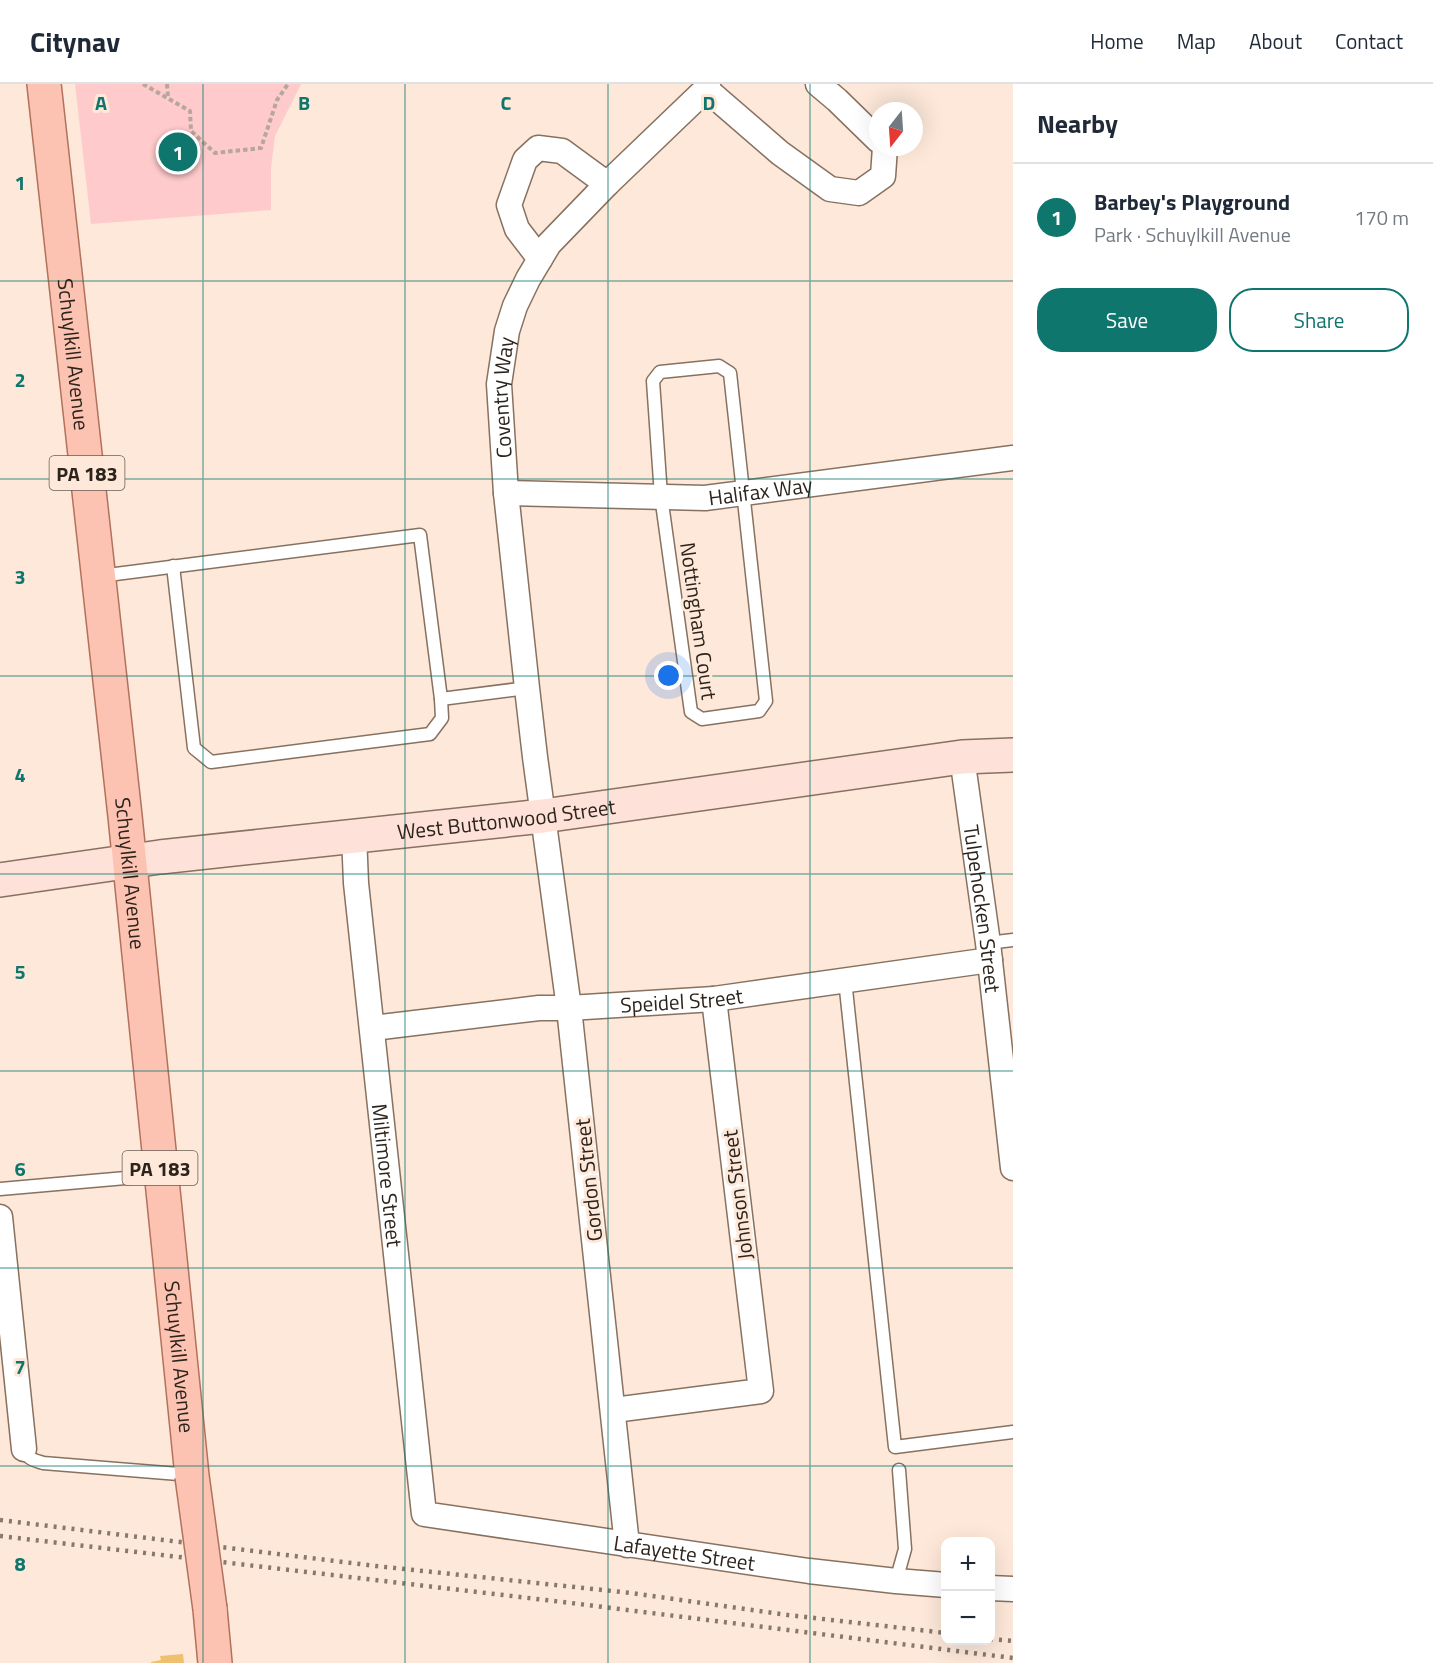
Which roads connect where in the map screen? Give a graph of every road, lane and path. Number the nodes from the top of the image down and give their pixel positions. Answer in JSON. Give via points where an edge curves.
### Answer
{"nodes":[{"id":1,"x":44,"y":84,"type":"edge"},
{"id":2,"x":143,"y":84,"type":"edge"},
{"id":3,"x":167,"y":84,"type":"edge"},
{"id":4,"x":288,"y":84,"type":"edge"},
{"id":5,"x":818,"y":84,"type":"edge"},
{"id":6,"x":707,"y":87,"type":"edge"},
{"id":7,"x":168,"y":98,"type":"junction"},
{"id":8,"x":869,"y":131,"type":"edge"},
{"id":9,"x":884,"y":156,"type":"edge"},
{"id":10,"x":607,"y":184,"type":"junction"},
{"id":11,"x":540,"y":259,"type":"junction"},
{"id":12,"x":1013,"y":458,"type":"edge"},
{"id":13,"x":744,"y":492,"type":"junction"},
{"id":14,"x":506,"y":494,"type":"junction"},
{"id":15,"x":661,"y":496,"type":"junction"},
{"id":16,"x":172,"y":566,"type":"junction"},
{"id":17,"x":98,"y":576,"type":"junction"},
{"id":18,"x":527,"y":688,"type":"junction"},
{"id":19,"x":441,"y":699,"type":"junction"},
{"id":20,"x":1013,"y":755,"type":"edge"},
{"id":21,"x":962,"y":757,"type":"junction"},
{"id":22,"x":543,"y":816,"type":"junction"},
{"id":23,"x":354,"y":835,"type":"junction"},
{"id":24,"x":129,"y":861,"type":"junction"},
{"id":25,"x":0,"y":880,"type":"edge"},
{"id":26,"x":1013,"y":940,"type":"edge"},
{"id":27,"x":989,"y":952,"type":"junction"},
{"id":28,"x":845,"y":980,"type":"junction"},
{"id":29,"x":714,"y":999,"type":"junction"},
{"id":30,"x":569,"y":1008,"type":"junction"},
{"id":31,"x":373,"y":1028,"type":"junction"},
{"id":32,"x":1013,"y":1168,"type":"edge"},
{"id":33,"x":161,"y":1175,"type":"junction"},
{"id":34,"x":0,"y":1189,"type":"edge"},
{"id":35,"x":0,"y":1218,"type":"edge"},
{"id":36,"x":614,"y":1410,"type":"junction"},
{"id":37,"x":1013,"y":1432,"type":"edge"},
{"id":38,"x":24,"y":1449,"type":"joint"},
{"id":39,"x":899,"y":1470,"type":"dead end"},
{"id":40,"x":192,"y":1476,"type":"junction"},
{"id":41,"x":424,"y":1514,"type":"joint"},
{"id":42,"x":627,"y":1545,"type":"junction"},
{"id":43,"x":896,"y":1581,"type":"junction"},
{"id":44,"x":941,"y":1585,"type":"edge"},
{"id":45,"x":995,"y":1588,"type":"edge"},
{"id":46,"x":1013,"y":1589,"type":"edge"},
{"id":47,"x":215,"y":1663,"type":"edge"}],
"edges":[{"from":1,"to":17,"type":"main road","name":"Schuylkill Avenue","number":"PA 183"},
{"from":2,"to":7,"type":"path"},
{"from":3,"to":7,"type":"path"},
{"from":4,"to":7,"type":"path","via":[[261,148],[215,153],[191,131],[190,111]]},
{"from":5,"to":8,"type":"street"},
{"from":6,"to":9,"type":"street","via":[[780,153],[830,189],[859,193],[883,176]]},
{"from":6,"to":10,"type":"street","name":"Coventry Way"},
{"from":10,"to":11,"type":"street","name":"Coventry Way","via":[[549,244]]},
{"from":10,"to":11,"type":"street","via":[[562,151],[538,148],[525,160],[509,205],[517,229]]},
{"from":11,"to":14,"type":"street","name":"Coventry Way","via":[[515,306],[499,384]]},
{"from":12,"to":13,"type":"street","name":"Halifax Way"},
{"from":13,"to":15,"type":"street","name":"Halifax Way","via":[[705,498]]},
{"from":13,"to":15,"type":"lane","name":"Nottingham Court","via":[[730,373],[719,366],[660,372],[653,381]]},
{"from":13,"to":15,"type":"lane","name":"Nottingham Court","via":[[766,701],[759,711],[702,719],[692,712]]},
{"from":14,"to":15,"type":"street","name":"Halifax Way"},
{"from":14,"to":18,"type":"street","name":"Coventry Way"},
{"from":16,"to":17,"type":"lane"},
{"from":16,"to":19,"type":"lane","via":[[420,535]]},
{"from":16,"to":19,"type":"lane","via":[[194,748],[211,762],[430,734],[442,718]]},
{"from":17,"to":24,"type":"main road","name":"Schuylkill Avenue","number":"PA 183"},
{"from":18,"to":19,"type":"lane"},
{"from":18,"to":22,"type":"street","name":"Coventry Way"},
{"from":20,"to":21,"type":"street","name":"West Buttonwood Street"},
{"from":21,"to":22,"type":"street","name":"West Buttonwood Street"},
{"from":21,"to":27,"type":"street","name":"Tulpehocken Street"},
{"from":22,"to":23,"type":"street","name":"West Buttonwood Street"},
{"from":22,"to":30,"type":"street","name":"Gordon Street"},
{"from":23,"to":24,"type":"street","name":"West Buttonwood Street"},
{"from":23,"to":31,"type":"street","name":"Miltimore Street"},
{"from":24,"to":25,"type":"street","name":"West Buttonwood Street"},
{"from":24,"to":33,"type":"main road","name":"Schuylkill Avenue","number":"PA 183"},
{"from":26,"to":27,"type":"lane"},
{"from":27,"to":28,"type":"street","name":"Speidel Street"},
{"from":27,"to":32,"type":"street","name":"Tulpehocken Street"},
{"from":28,"to":29,"type":"street","name":"Speidel Street"},
{"from":28,"to":37,"type":"lane","via":[[895,1447]]},
{"from":29,"to":30,"type":"street","name":"Speidel Street"},
{"from":29,"to":36,"type":"street","name":"Johnson Street","via":[[761,1391]]},
{"from":30,"to":31,"type":"street","name":"Speidel Street","via":[[539,1008]]},
{"from":30,"to":36,"type":"street","name":"Gordon Street"},
{"from":31,"to":41,"type":"street","name":"Miltimore Street"},
{"from":33,"to":34,"type":"lane"},
{"from":33,"to":40,"type":"main road","name":"Schuylkill Avenue","number":"PA 183"},
{"from":35,"to":38,"type":"street"},
{"from":36,"to":42,"type":"street","name":"Gordon Street"},
{"from":38,"to":40,"type":"lane","via":[[32,1460],[43,1463]]},
{"from":39,"to":43,"type":"lane","via":[[905,1549]]},
{"from":40,"to":47,"type":"main road","name":"Schuylkill Avenue","number":"PA 183","bridge":true},
{"from":41,"to":42,"type":"street","name":"Lafayette Street"},
{"from":42,"to":43,"type":"street","name":"Lafayette Street"},
{"from":43,"to":44,"type":"street","name":"Lafayette Street"},
{"from":45,"to":46,"type":"street"}]}
